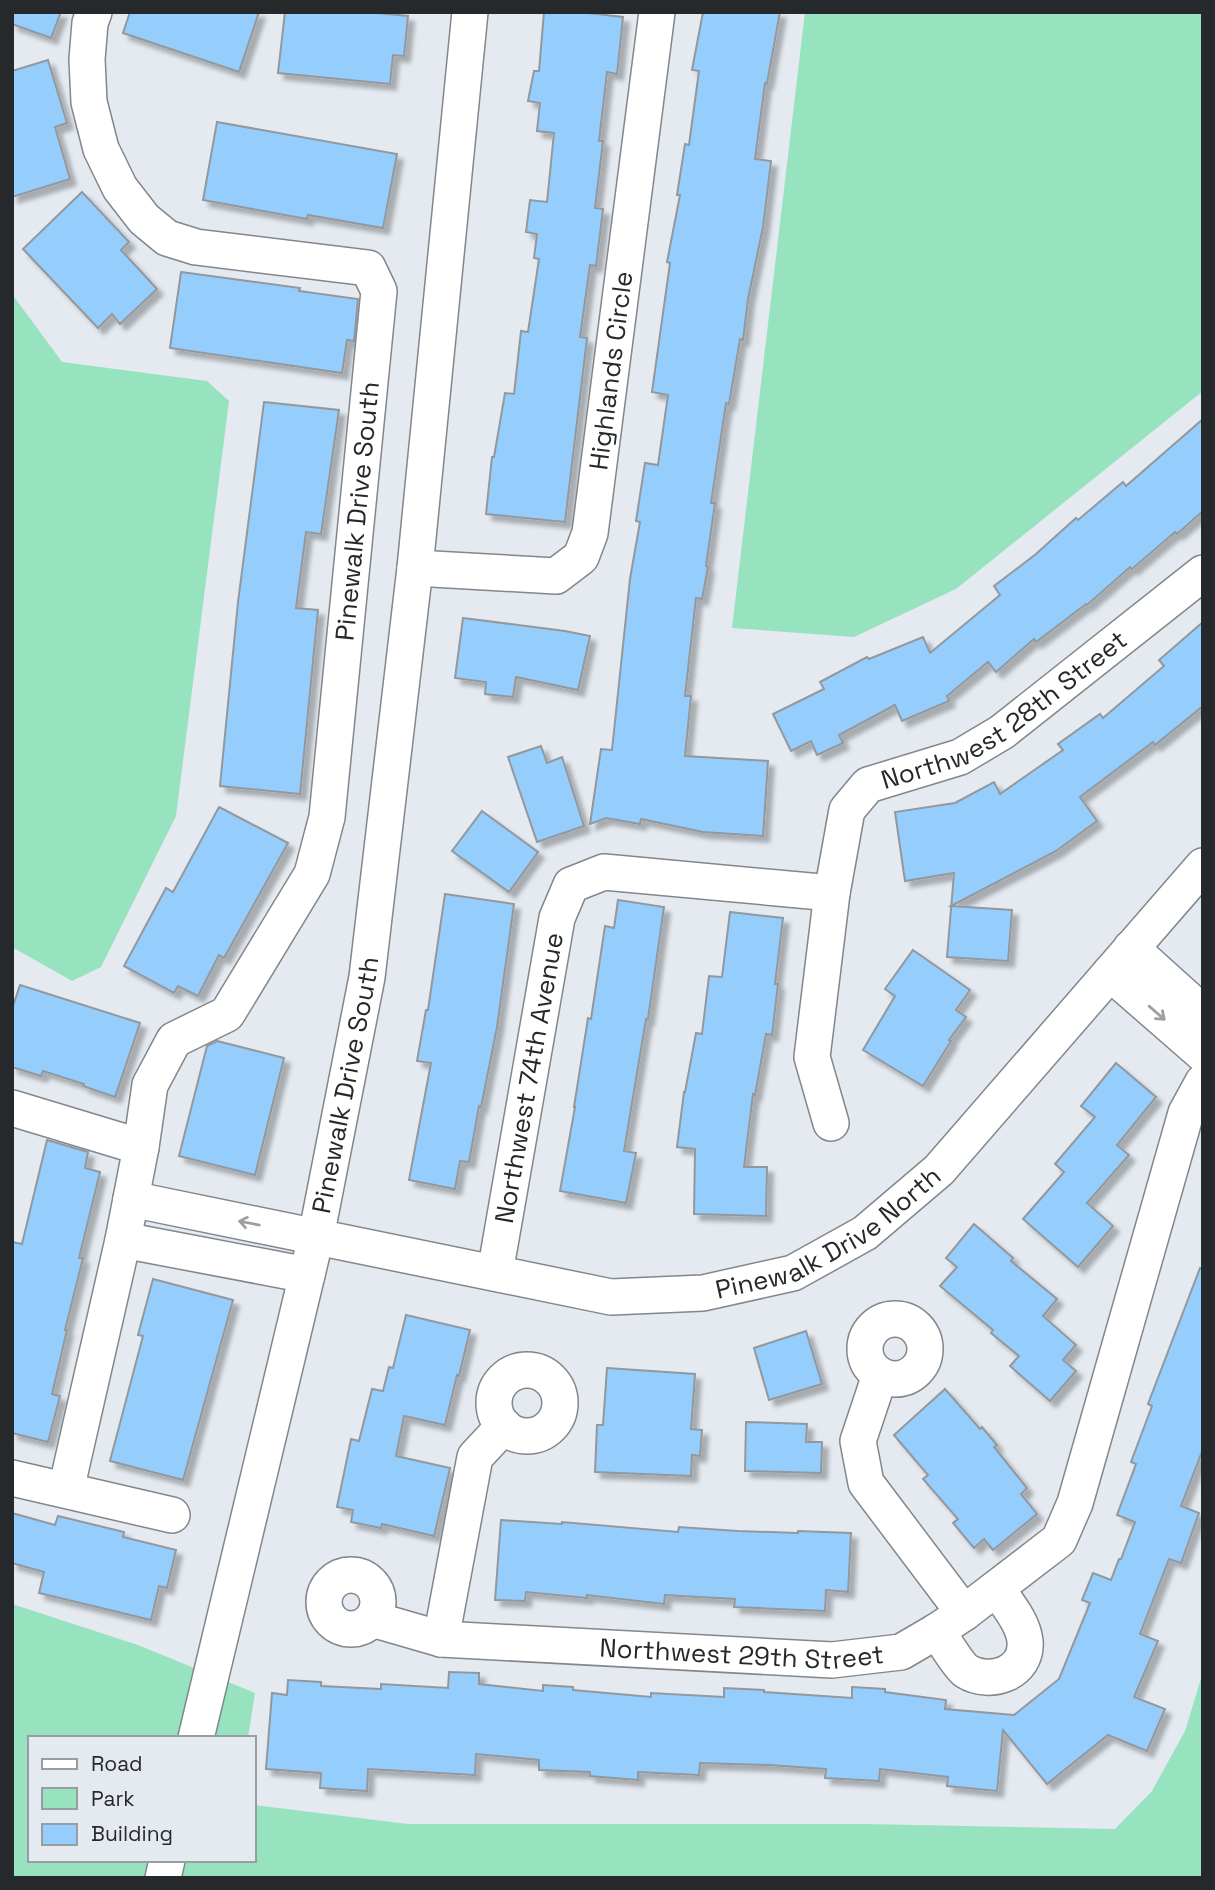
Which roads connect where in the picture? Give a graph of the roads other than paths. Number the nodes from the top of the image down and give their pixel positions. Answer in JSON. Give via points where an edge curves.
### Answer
{"nodes":[{"id":1,"x":94,"y":12,"type":"edge"},
{"id":2,"x":470,"y":12,"type":"edge"},
{"id":3,"x":657,"y":12,"type":"edge"},
{"id":4,"x":415,"y":568,"type":"junction"},
{"id":5,"x":1203,"y":573,"type":"edge"},
{"id":6,"x":1203,"y":866,"type":"edge"},
{"id":7,"x":832,"y":893,"type":"junction"},
{"id":8,"x":1121,"y":960,"type":"junction"},
{"id":9,"x":1203,"y":1013,"type":"edge"},
{"id":10,"x":1203,"y":1054,"type":"edge"},
{"id":11,"x":1203,"y":1082,"type":"edge"},
{"id":12,"x":12,"y":1108,"type":"edge"},
{"id":13,"x":831,"y":1123,"type":"dead end"},
{"id":14,"x":141,"y":1147,"type":"junction"},
{"id":15,"x":131,"y":1199,"type":"junction"},
{"id":16,"x":316,"y":1237,"type":"junction"},
{"id":17,"x":123,"y":1240,"type":"junction"},
{"id":18,"x":495,"y":1273,"type":"junction"},
{"id":19,"x":307,"y":1275,"type":"junction"},
{"id":20,"x":880,"y":1376,"type":"dead end"},
{"id":21,"x":504,"y":1426,"type":"dead end"},
{"id":22,"x":12,"y":1478,"type":"edge"},
{"id":23,"x":66,"y":1490,"type":"junction"},
{"id":24,"x":172,"y":1515,"type":"dead end"},
{"id":25,"x":997,"y":1589,"type":"junction"},
{"id":26,"x":372,"y":1619,"type":"dead end"},
{"id":27,"x":951,"y":1622,"type":"junction"},
{"id":28,"x":441,"y":1639,"type":"junction"},
{"id":29,"x":196,"y":1736,"type":"edge"}],
"edges":[{"from":1,"to":14,"type":"street","name":"Pinewalk Drive South","via":[[87,59],[89,102],[101,149],[120,188],[144,219],[167,238],[196,247],[368,268],[379,291],[327,817],[312,874],[227,1014],[174,1040],[150,1084]]},
{"from":2,"to":4,"type":"street","name":"Pinewalk Drive South"},
{"from":3,"to":4,"type":"street","name":"Highlands Circle","via":[[590,533],[581,557],[556,576]]},
{"from":4,"to":16,"type":"street","name":"Pinewalk Drive South","via":[[367,977]]},
{"from":5,"to":7,"type":"street","name":"Northwest 28th Street","via":[[1002,732],[960,757],[868,785],[847,810]]},
{"from":6,"to":8,"type":"street","name":"Pinewalk Drive North"},
{"from":7,"to":13,"type":"street","name":"Northwest 28th Street","via":[[812,1058]]},
{"from":7,"to":18,"type":"street","name":"Northwest 74th Avenue","via":[[604,872],[571,885],[557,918]]},
{"from":8,"to":9,"type":"street"},
{"from":8,"to":10,"type":"street","one_way":true},
{"from":8,"to":18,"type":"street","name":"Pinewalk Drive North","via":[[939,1170],[865,1233],[793,1273],[703,1293],[611,1297]]},
{"from":11,"to":25,"type":"street","name":"Northwest 29th Street","via":[[1186,1113],[1075,1503],[1059,1540]]},
{"from":12,"to":14,"type":"street"},
{"from":14,"to":15,"type":"street","name":"Pinewalk Drive South"},
{"from":16,"to":15,"type":"street","name":"Pinewalk Drive South","one_way":true},
{"from":15,"to":17,"type":"street","name":"Pinewalk Drive South"},
{"from":16,"to":18,"type":"street","name":"Pinewalk Drive North"},
{"from":16,"to":19,"type":"street","name":"Pinewalk Drive South"},
{"from":17,"to":19,"type":"street"},
{"from":17,"to":23,"type":"street","name":"Pinewalk Drive South"},
{"from":19,"to":29,"type":"street","name":"Pinewalk Drive South"},
{"from":20,"to":27,"type":"street","via":[[858,1441],[866,1483]]},
{"from":21,"to":28,"type":"street","via":[[475,1457]]},
{"from":22,"to":23,"type":"street"},
{"from":23,"to":24,"type":"street"},
{"from":25,"to":27,"type":"street","name":"Northwest 29th Street"},
{"from":25,"to":27,"type":"street","via":[[1026,1643],[1010,1673],[987,1678],[964,1670]]},
{"from":26,"to":28,"type":"street","name":"Northwest 29th Street"},
{"from":27,"to":28,"type":"street","name":"Northwest 29th Street","via":[[901,1652],[832,1660]]}]}
